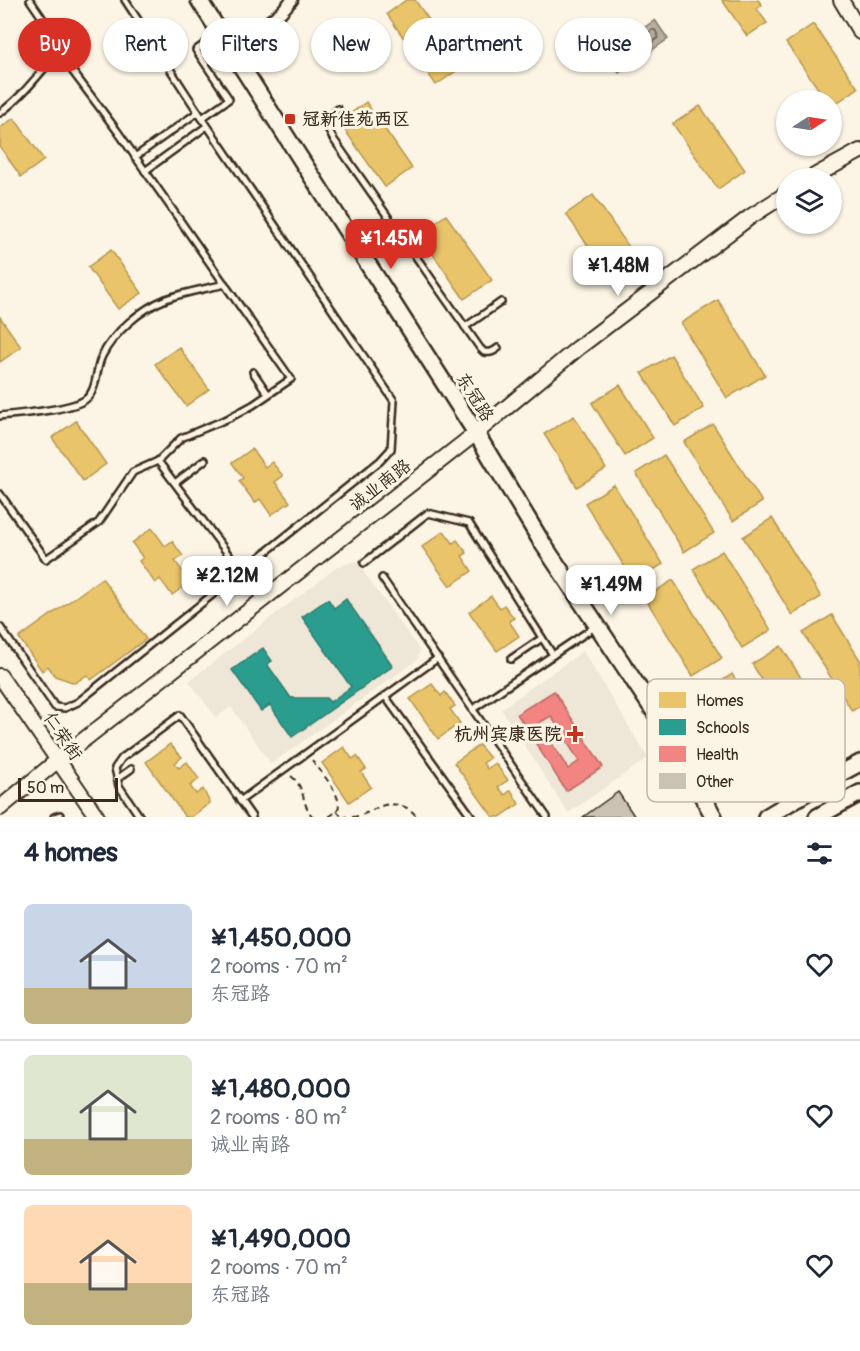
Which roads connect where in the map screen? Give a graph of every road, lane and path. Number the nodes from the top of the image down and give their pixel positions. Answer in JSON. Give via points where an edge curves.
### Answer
{"nodes":[{"id":1,"x":30,"y":0,"type":"edge"},
{"id":2,"x":125,"y":0,"type":"edge"},
{"id":3,"x":199,"y":0,"type":"edge"},
{"id":4,"x":292,"y":0,"type":"edge"},
{"id":5,"x":841,"y":0,"type":"edge"},
{"id":6,"x":43,"y":18,"type":"edge"},
{"id":7,"x":210,"y":18,"type":"edge"},
{"id":8,"x":273,"y":18,"type":"edge"},
{"id":9,"x":860,"y":32,"type":"edge"},
{"id":10,"x":42,"y":72,"type":"edge"},
{"id":11,"x":73,"y":72,"type":"edge"},
{"id":12,"x":211,"y":72,"type":"edge"},
{"id":13,"x":245,"y":72,"type":"edge"},
{"id":14,"x":338,"y":109,"type":"dead end"},
{"id":15,"x":0,"y":113,"type":"edge"},
{"id":16,"x":200,"y":115,"type":"junction"},
{"id":17,"x":207,"y":126,"type":"junction"},
{"id":18,"x":860,"y":151,"type":"edge"},
{"id":19,"x":135,"y":157,"type":"junction"},
{"id":20,"x":829,"y":168,"type":"edge"},
{"id":21,"x":145,"y":171,"type":"junction"},
{"id":22,"x":776,"y":200,"type":"edge"},
{"id":23,"x":390,"y":220,"type":"junction"},
{"id":24,"x":355,"y":244,"type":"junction"},
{"id":25,"x":225,"y":284,"type":"junction"},
{"id":26,"x":501,"y":302,"type":"dead end"},
{"id":27,"x":465,"y":327,"type":"junction"},
{"id":28,"x":498,"y":348,"type":"dead end"},
{"id":29,"x":253,"y":372,"type":"dead end"},
{"id":30,"x":268,"y":394,"type":"junction"},
{"id":31,"x":0,"y":416,"type":"edge"},
{"id":32,"x":476,"y":433,"type":"junction"},
{"id":33,"x":205,"y":460,"type":"dead end"},
{"id":34,"x":158,"y":461,"type":"junction"},
{"id":35,"x":175,"y":483,"type":"junction"},
{"id":36,"x":0,"y":494,"type":"edge"},
{"id":37,"x":364,"y":563,"type":"dead end"},
{"id":38,"x":241,"y":572,"type":"junction"},
{"id":39,"x":382,"y":578,"type":"dead end"},
{"id":40,"x":263,"y":600,"type":"junction"},
{"id":41,"x":597,"y":625,"type":"junction"},
{"id":42,"x":0,"y":627,"type":"edge"},
{"id":43,"x":542,"y":638,"type":"junction"},
{"id":44,"x":553,"y":655,"type":"junction"},
{"id":45,"x":438,"y":658,"type":"junction"},
{"id":46,"x":511,"y":659,"type":"dead end"},
{"id":47,"x":0,"y":676,"type":"edge"},
{"id":48,"x":386,"y":696,"type":"junction"},
{"id":49,"x":647,"y":700,"type":"edge"},
{"id":50,"x":473,"y":710,"type":"junction"},
{"id":51,"x":306,"y":753,"type":"junction"},
{"id":52,"x":58,"y":760,"type":"junction"},
{"id":53,"x":860,"y":764,"type":"edge"},
{"id":54,"x":131,"y":769,"type":"dead end"},
{"id":55,"x":283,"y":770,"type":"junction"},
{"id":56,"x":845,"y":772,"type":"edge"},
{"id":57,"x":117,"y":779,"type":"junction"},
{"id":58,"x":860,"y":793,"type":"edge"},
{"id":59,"x":240,"y":801,"type":"junction"},
{"id":60,"x":845,"y":801,"type":"edge"},
{"id":61,"x":706,"y":802,"type":"edge"},
{"id":62,"x":791,"y":802,"type":"edge"},
{"id":63,"x":844,"y":802,"type":"edge"},
{"id":64,"x":0,"y":808,"type":"edge"},
{"id":65,"x":337,"y":811,"type":"junction"},
{"id":66,"x":97,"y":817,"type":"edge"},
{"id":67,"x":140,"y":817,"type":"edge"},
{"id":68,"x":252,"y":817,"type":"edge"},
{"id":69,"x":314,"y":817,"type":"edge"},
{"id":70,"x":329,"y":817,"type":"edge"},
{"id":71,"x":347,"y":817,"type":"edge"},
{"id":72,"x":352,"y":817,"type":"edge"},
{"id":73,"x":417,"y":817,"type":"edge"},
{"id":74,"x":472,"y":817,"type":"edge"},
{"id":75,"x":547,"y":817,"type":"edge"},
{"id":76,"x":714,"y":817,"type":"edge"},
{"id":77,"x":766,"y":817,"type":"edge"},
{"id":78,"x":817,"y":817,"type":"edge"}],
"edges":[{"from":1,"to":6,"type":"lane"},
{"from":2,"to":16,"type":"lane"},
{"from":3,"to":7,"type":"main road","name":"东冠路"},
{"from":4,"to":8,"type":"street"},
{"from":5,"to":9,"type":"street"},
{"from":10,"to":15,"type":"lane"},
{"from":11,"to":19,"type":"lane"},
{"from":12,"to":16,"type":"lane","via":[[229,99]]},
{"from":13,"to":24,"type":"main road","name":"东冠路"},
{"from":14,"to":23,"type":"lane","via":[[329,119],[329,132]]},
{"from":16,"to":17,"type":"lane"},
{"from":16,"to":19,"type":"lane"},
{"from":17,"to":21,"type":"lane"},
{"from":17,"to":38,"type":"lane","via":[[394,401],[391,449]]},
{"from":18,"to":20,"type":"street"},
{"from":19,"to":21,"type":"lane"},
{"from":21,"to":25,"type":"lane"},
{"from":22,"to":32,"type":"street","name":"诚业南路","via":[[578,348]]},
{"from":23,"to":24,"type":"lane"},
{"from":23,"to":27,"type":"lane"},
{"from":24,"to":32,"type":"main road","name":"东冠路"},
{"from":25,"to":30,"type":"lane","via":[[291,379]]},
{"from":25,"to":31,"type":"lane","via":[[166,299],[124,326],[100,358],[93,389],[85,400],[70,406]]},
{"from":26,"to":27,"type":"lane"},
{"from":27,"to":28,"type":"lane","via":[[484,352]]},
{"from":29,"to":30,"type":"lane"},
{"from":30,"to":34,"type":"lane","via":[[229,418],[181,438]]},
{"from":32,"to":40,"type":"street","name":"诚业南路"},
{"from":32,"to":41,"type":"main road","name":"东冠路"},
{"from":33,"to":35,"type":"lane"},
{"from":34,"to":35,"type":"lane"},
{"from":34,"to":36,"type":"lane","via":[[133,472],[99,522],[46,560]]},
{"from":35,"to":38,"type":"lane"},
{"from":37,"to":43,"type":"lane","via":[[428,513],[469,523]]},
{"from":38,"to":40,"type":"lane"},
{"from":38,"to":42,"type":"lane","via":[[78,702],[65,708],[55,707]]},
{"from":39,"to":45,"type":"lane"},
{"from":40,"to":52,"type":"street","name":"诚业南路"},
{"from":41,"to":44,"type":"lane"},
{"from":41,"to":49,"type":"main road","name":"东冠路"},
{"from":43,"to":44,"type":"lane"},
{"from":43,"to":46,"type":"lane"},
{"from":44,"to":50,"type":"lane"},
{"from":45,"to":48,"type":"lane"},
{"from":45,"to":50,"type":"lane"},
{"from":47,"to":52,"type":"street","name":"仁荣街"},
{"from":48,"to":51,"type":"lane"},
{"from":48,"to":74,"type":"lane"},
{"from":50,"to":75,"type":"lane"},
{"from":51,"to":55,"type":"lane"},
{"from":51,"to":65,"type":"path","via":[[337,795]]},
{"from":52,"to":64,"type":"street","name":"诚业南路"},
{"from":52,"to":66,"type":"street","name":"仁荣街"},
{"from":53,"to":56,"type":"main road"},
{"from":54,"to":57,"type":"lane"},
{"from":55,"to":59,"type":"lane"},
{"from":55,"to":69,"type":"path","via":[[298,782],[304,805]]},
{"from":57,"to":59,"type":"lane","via":[[115,768],[122,758],[180,715]]},
{"from":57,"to":67,"type":"lane"},
{"from":58,"to":60,"type":"main road"},
{"from":59,"to":68,"type":"lane"},
{"from":61,"to":76,"type":"main road","name":"东冠路"},
{"from":62,"to":77,"type":"main road"},
{"from":63,"to":78,"type":"main road"},
{"from":65,"to":70,"type":"path"},
{"from":65,"to":71,"type":"path"},
{"from":72,"to":73,"type":"path","via":[[387,803],[406,807]]}]}
